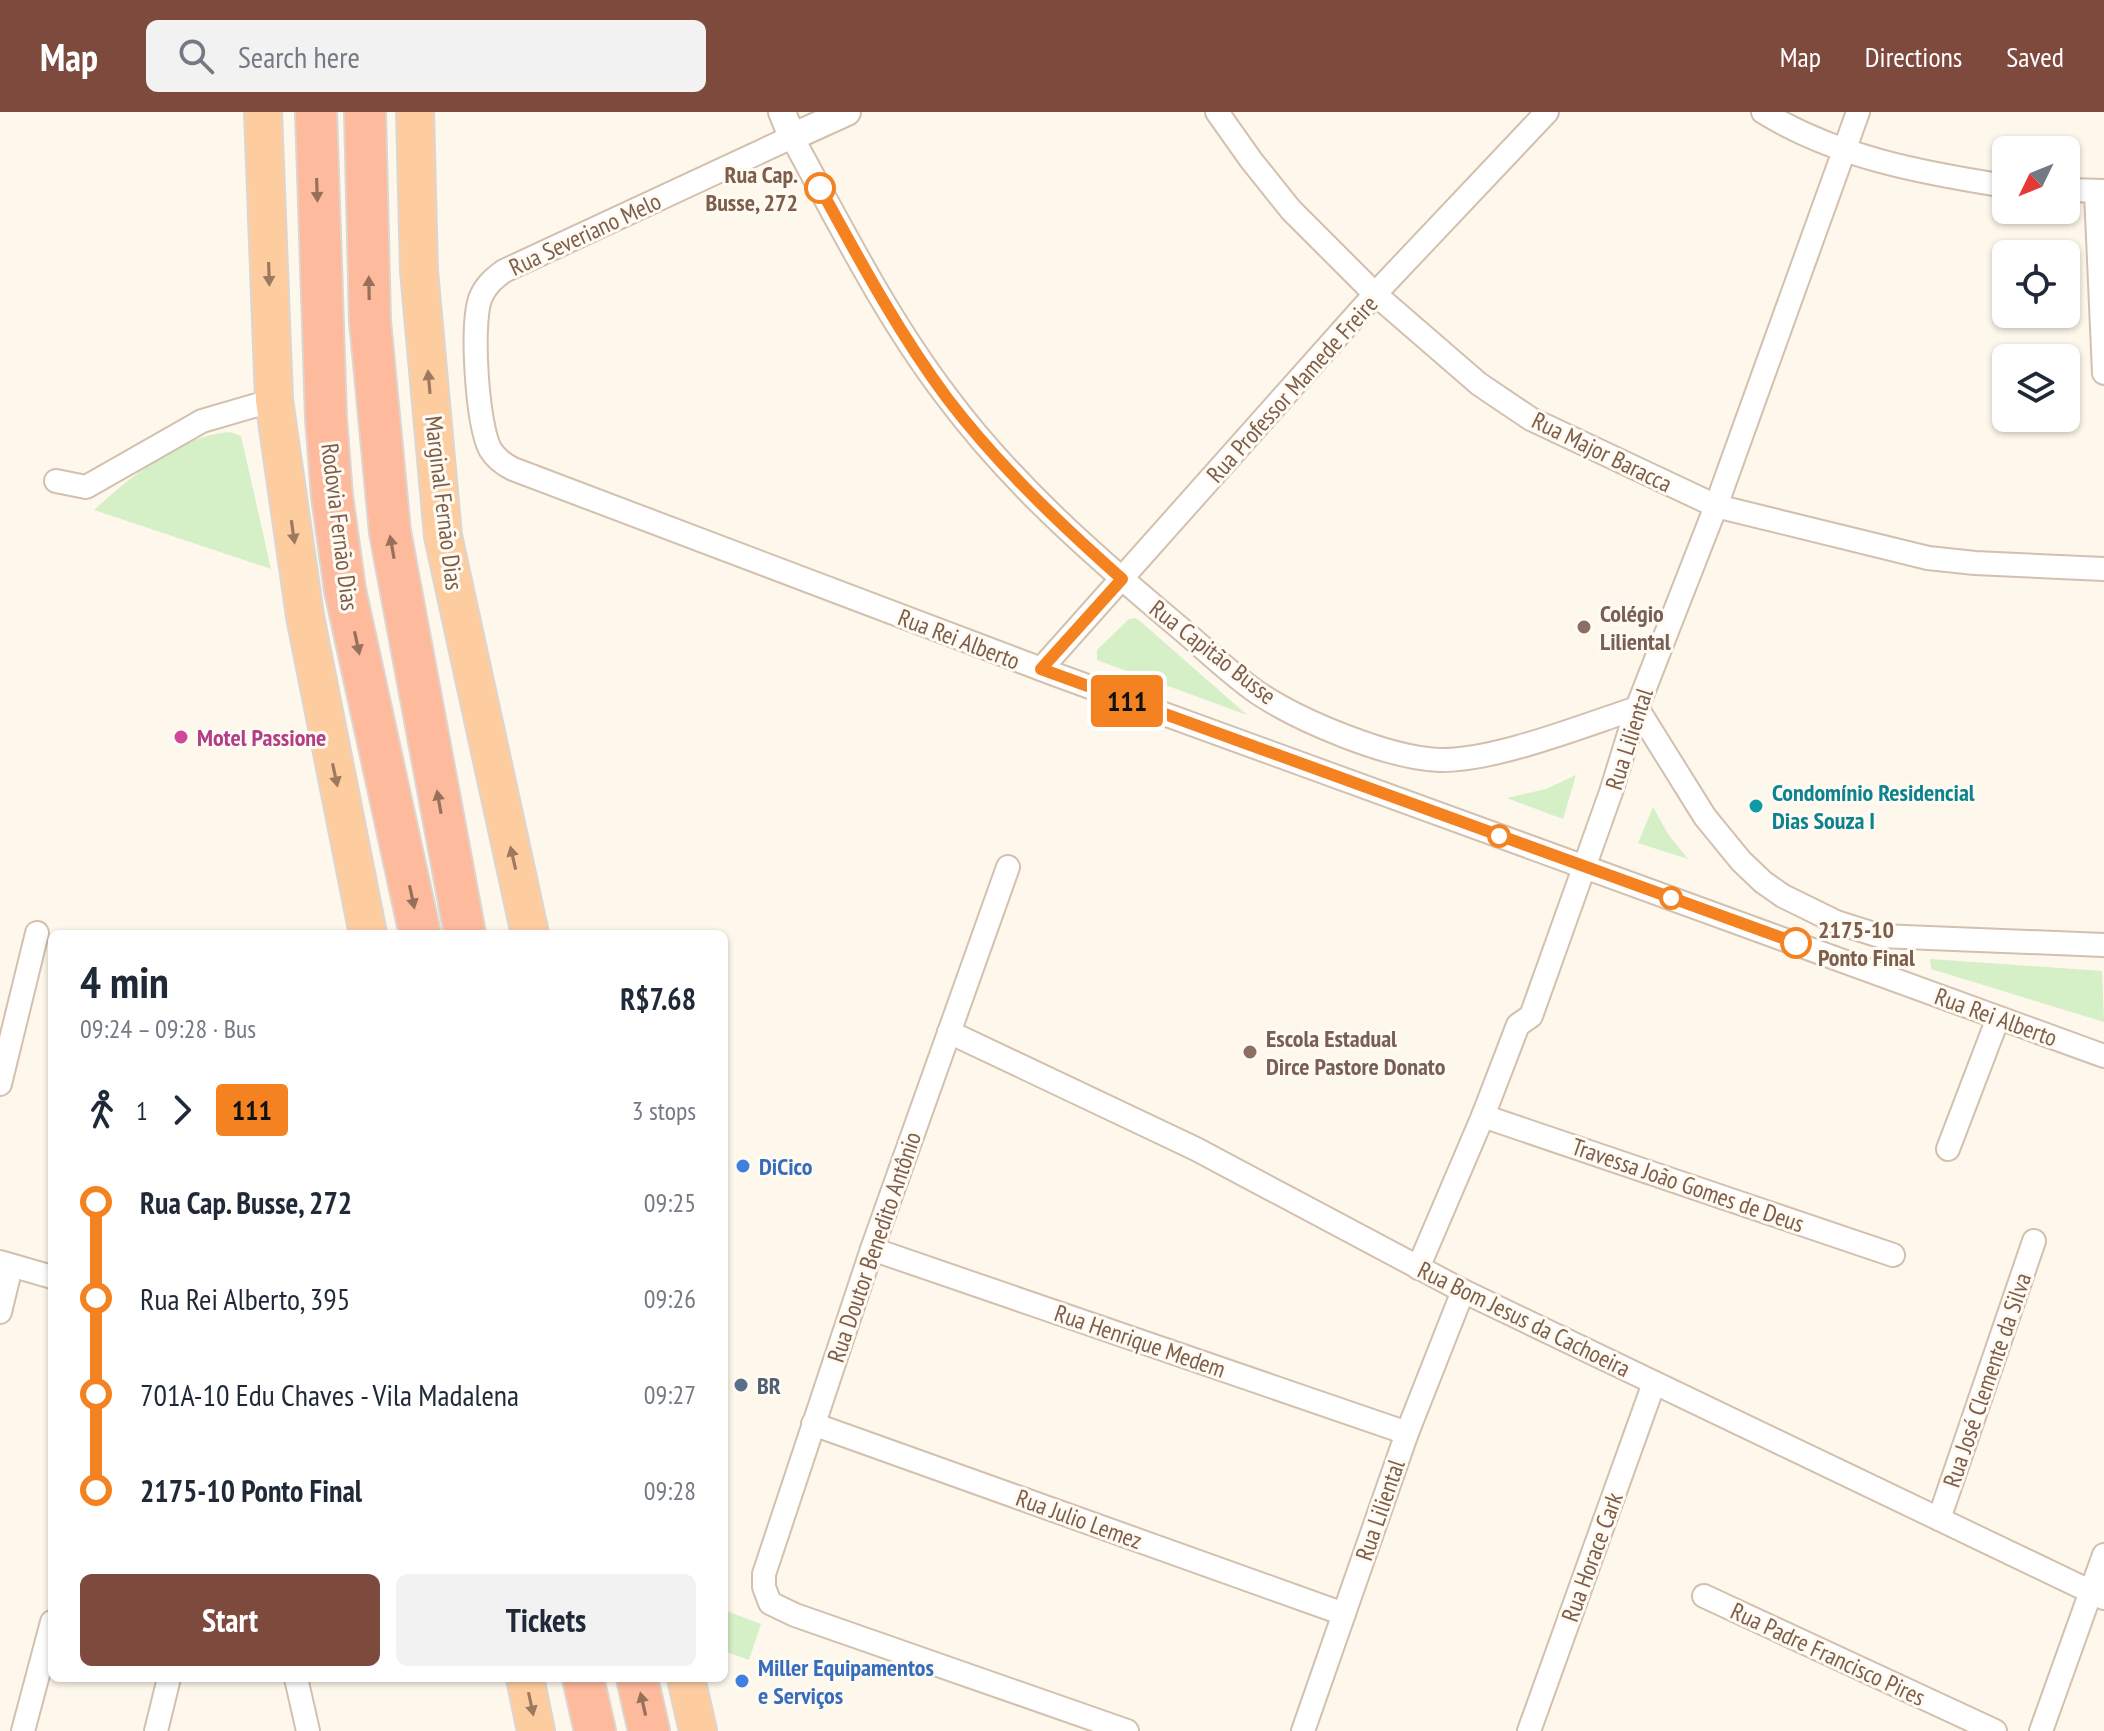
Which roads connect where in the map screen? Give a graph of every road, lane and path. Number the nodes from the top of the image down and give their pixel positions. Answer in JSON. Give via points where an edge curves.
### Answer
{"nodes":[{"id":1,"x":263,"y":112,"type":"edge"},
{"id":2,"x":316,"y":112,"type":"edge"},
{"id":3,"x":365,"y":112,"type":"edge"},
{"id":4,"x":415,"y":112,"type":"edge"},
{"id":5,"x":782,"y":112,"type":"edge"},
{"id":6,"x":847,"y":112,"type":"edge"},
{"id":7,"x":1217,"y":112,"type":"edge"},
{"id":8,"x":1547,"y":112,"type":"edge"},
{"id":9,"x":1763,"y":112,"type":"edge"},
{"id":10,"x":1858,"y":112,"type":"edge"},
{"id":11,"x":792,"y":137,"type":"junction"},
{"id":12,"x":1844,"y":151,"type":"junction"},
{"id":13,"x":1992,"y":184,"type":"edge"},
{"id":14,"x":2080,"y":191,"type":"edge"},
{"id":15,"x":2100,"y":192,"type":"edge"},
{"id":16,"x":1375,"y":294,"type":"junction"},
{"id":17,"x":2104,"y":373,"type":"edge"},
{"id":18,"x":274,"y":400,"type":"junction"},
{"id":19,"x":495,"y":457,"type":"joint"},
{"id":20,"x":56,"y":481,"type":"dead end"},
{"id":21,"x":1716,"y":506,"type":"junction"},
{"id":22,"x":2104,"y":569,"type":"edge"},
{"id":23,"x":1122,"y":579,"type":"junction"},
{"id":24,"x":1041,"y":669,"type":"junction"},
{"id":25,"x":1637,"y":708,"type":"junction"},
{"id":26,"x":1584,"y":866,"type":"junction"},
{"id":27,"x":1008,"y":867,"type":"dead end"},
{"id":28,"x":367,"y":930,"type":"edge"},
{"id":29,"x":419,"y":930,"type":"edge"},
{"id":30,"x":464,"y":930,"type":"edge"},
{"id":31,"x":529,"y":930,"type":"edge"},
{"id":32,"x":37,"y":933,"type":"dead end"},
{"id":33,"x":2104,"y":945,"type":"edge"},
{"id":34,"x":1998,"y":1018,"type":"junction"},
{"id":35,"x":949,"y":1032,"type":"junction"},
{"id":36,"x":2104,"y":1056,"type":"edge"},
{"id":37,"x":0,"y":1084,"type":"edge"},
{"id":38,"x":1483,"y":1116,"type":"junction"},
{"id":39,"x":1948,"y":1149,"type":"dead end"},
{"id":40,"x":2034,"y":1241,"type":"dead end"},
{"id":41,"x":872,"y":1249,"type":"junction"},
{"id":42,"x":1893,"y":1255,"type":"dead end"},
{"id":43,"x":5,"y":1264,"type":"edge"},
{"id":44,"x":1418,"y":1268,"type":"junction"},
{"id":45,"x":48,"y":1276,"type":"edge"},
{"id":46,"x":1463,"y":1291,"type":"junction"},
{"id":47,"x":0,"y":1312,"type":"edge"},
{"id":48,"x":1654,"y":1383,"type":"junction"},
{"id":49,"x":813,"y":1424,"type":"junction"},
{"id":50,"x":1407,"y":1433,"type":"junction"},
{"id":51,"x":1939,"y":1519,"type":"junction"},
{"id":52,"x":2104,"y":1555,"type":"edge"},
{"id":53,"x":2098,"y":1595,"type":"edge"},
{"id":54,"x":1704,"y":1596,"type":"dead end"},
{"id":55,"x":1344,"y":1614,"type":"junction"},
{"id":56,"x":48,"y":1637,"type":"edge"},
{"id":57,"x":168,"y":1682,"type":"edge"},
{"id":58,"x":297,"y":1682,"type":"edge"},
{"id":59,"x":526,"y":1682,"type":"edge"},
{"id":60,"x":584,"y":1682,"type":"edge"},
{"id":61,"x":638,"y":1682,"type":"edge"},
{"id":62,"x":687,"y":1682,"type":"edge"},
{"id":63,"x":23,"y":1731,"type":"edge"},
{"id":64,"x":156,"y":1731,"type":"edge"},
{"id":65,"x":308,"y":1731,"type":"edge"},
{"id":66,"x":536,"y":1731,"type":"edge"},
{"id":67,"x":595,"y":1731,"type":"edge"},
{"id":68,"x":649,"y":1731,"type":"edge"},
{"id":69,"x":698,"y":1731,"type":"edge"},
{"id":70,"x":1127,"y":1731,"type":"edge"},
{"id":71,"x":1303,"y":1731,"type":"edge"},
{"id":72,"x":1529,"y":1731,"type":"edge"},
{"id":73,"x":1995,"y":1731,"type":"edge"},
{"id":74,"x":2041,"y":1731,"type":"edge"}],
"edges":[{"from":1,"to":18,"type":"highway","one_way":true},
{"from":2,"to":29,"type":"highway","name":"Rodovia Fernão Dias","one_way":true,"via":[[332,496],[345,590]]},
{"from":30,"to":3,"type":"highway","name":"Rodovia Fernão Dias","one_way":true,"via":[[390,532],[370,321]]},
{"from":31,"to":4,"type":"highway","name":"Marginal Fernão Dias","one_way":true,"via":[[443,536],[419,271]]},
{"from":5,"to":11,"type":"street","name":"Rua Capitão Busse"},
{"from":6,"to":11,"type":"street","name":"Rua Severiano Melo"},
{"from":7,"to":16,"type":"street","name":"Rua Major Baracca","via":[[1291,210]]},
{"from":8,"to":16,"type":"street","name":"Rua Professor Mamede Freire"},
{"from":9,"to":12,"type":"street"},
{"from":10,"to":12,"type":"street","name":"Rua Liliental"},
{"from":11,"to":19,"type":"street","name":"Rua Severiano Melo","via":[[489,281],[477,316],[477,356],[483,423]]},
{"from":11,"to":23,"type":"street","name":"Rua Capitão Busse","via":[[879,295],[947,397],[1055,520]]},
{"from":12,"to":13,"type":"street"},
{"from":12,"to":21,"type":"street","name":"Rua Liliental"},
{"from":14,"to":15,"type":"street"},
{"from":15,"to":17,"type":"street"},
{"from":16,"to":21,"type":"street","name":"Rua Major Baracca","via":[[1479,384],[1531,419]]},
{"from":16,"to":23,"type":"street","name":"Rua Professor Mamede Freire"},
{"from":18,"to":20,"type":"street","via":[[202,421],[86,487]]},
{"from":18,"to":28,"type":"highway","one_way":true,"via":[[305,616]]},
{"from":19,"to":24,"type":"street","name":"Rua Rei Alberto","via":[[513,469]]},
{"from":21,"to":22,"type":"street","name":"Rua Major Baracca","via":[[1928,558]]},
{"from":21,"to":25,"type":"street","name":"Rua Liliental"},
{"from":23,"to":24,"type":"street","name":"Rua Professor Mamede Freire"},
{"from":23,"to":25,"type":"street","name":"Rua Capitão Busse","via":[[1257,692],[1295,715],[1399,752],[1438,760],[1474,757]]},
{"from":24,"to":26,"type":"street","name":"Rua Rei Alberto"},
{"from":25,"to":26,"type":"street","name":"Rua Liliental"},
{"from":25,"to":33,"type":"street","via":[[1705,817],[1741,861],[1783,896],[1880,936]]},
{"from":26,"to":34,"type":"street","name":"Rua Rei Alberto"},
{"from":26,"to":38,"type":"street","name":"Rua Liliental","via":[[1531,1016],[1518,1025]]},
{"from":27,"to":35,"type":"street","name":"Rua Doutor Benedito Antônio"},
{"from":32,"to":37,"type":"street"},
{"from":34,"to":36,"type":"street","name":"Rua Rei Alberto"},
{"from":34,"to":39,"type":"street"},
{"from":35,"to":41,"type":"street","name":"Rua Doutor Benedito Antônio"},
{"from":35,"to":44,"type":"street","name":"Rua Bom Jesus da Cachoeira","via":[[1196,1149]]},
{"from":38,"to":42,"type":"street","name":"Travessa João Gomes de Deus"},
{"from":38,"to":44,"type":"street","name":"Rua Liliental"},
{"from":40,"to":51,"type":"street","name":"Rua José Clemente da Silva"},
{"from":41,"to":49,"type":"street","name":"Rua Doutor Benedito Antônio"},
{"from":41,"to":50,"type":"street","name":"Rua Henrique Medem"},
{"from":43,"to":45,"type":"street"},
{"from":43,"to":47,"type":"street"},
{"from":44,"to":46,"type":"street","name":"Rua Bom Jesus da Cachoeira"},
{"from":46,"to":48,"type":"street","name":"Rua Bom Jesus da Cachoeira"},
{"from":46,"to":50,"type":"street","name":"Rua Liliental"},
{"from":48,"to":51,"type":"street","name":"Rua Bom Jesus da Cachoeira"},
{"from":48,"to":72,"type":"street","name":"Rua Horace Cark"},
{"from":49,"to":55,"type":"street","name":"Rua Julio Lemez"},
{"from":49,"to":70,"type":"street","name":"Rua Doutor Benedito Antônio","via":[[764,1574],[770,1603]]},
{"from":50,"to":55,"type":"street","name":"Rua Liliental"},
{"from":51,"to":53,"type":"street","name":"Rua Bom Jesus da Cachoeira"},
{"from":52,"to":53,"type":"street"},
{"from":53,"to":74,"type":"street"},
{"from":54,"to":73,"type":"street","name":"Rua Padre Francisco Pires"},
{"from":55,"to":71,"type":"street","name":"Rua Liliental"},
{"from":56,"to":63,"type":"street"},
{"from":57,"to":64,"type":"street"},
{"from":58,"to":65,"type":"street"},
{"from":59,"to":66,"type":"highway","one_way":true},
{"from":60,"to":67,"type":"highway"},
{"from":68,"to":61,"type":"highway","one_way":true},
{"from":62,"to":69,"type":"highway"}]}
